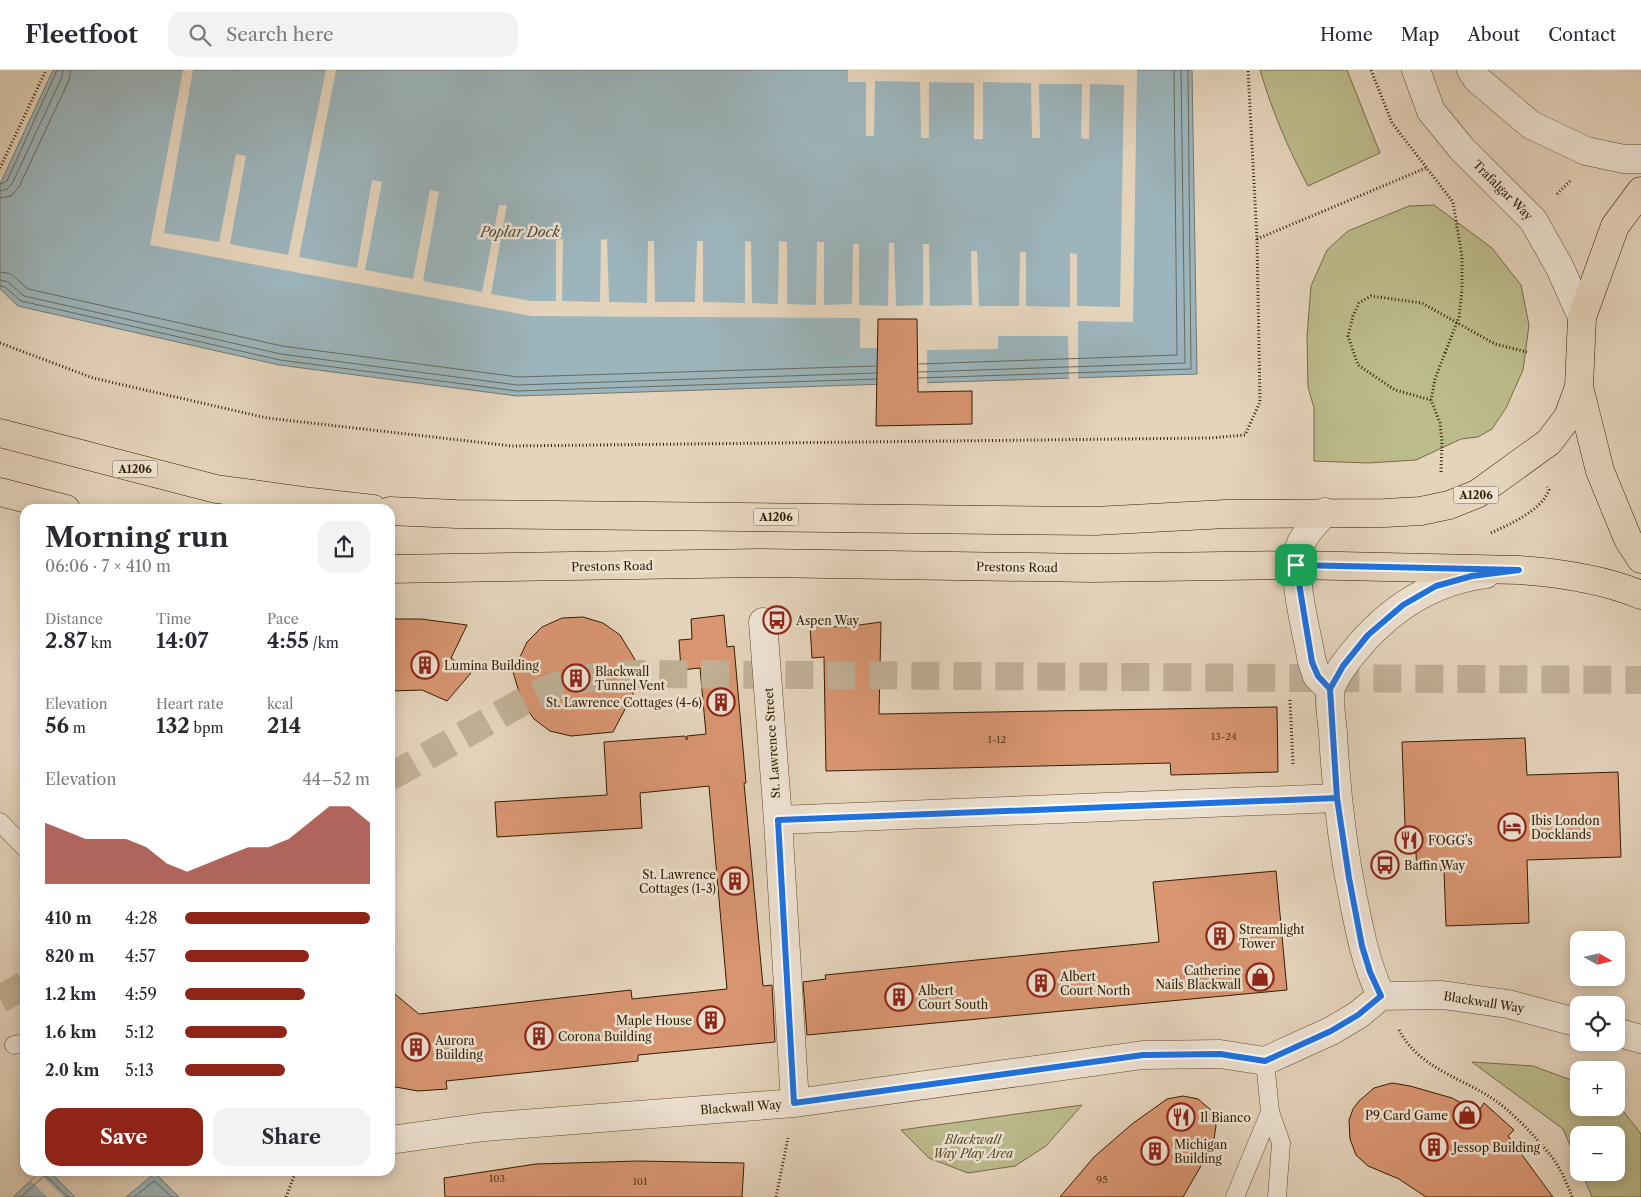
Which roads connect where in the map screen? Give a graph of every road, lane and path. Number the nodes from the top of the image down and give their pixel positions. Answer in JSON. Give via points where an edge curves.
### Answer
{"nodes":[{"id":1,"x":46,"y":70,"type":"edge"},
{"id":2,"x":1248,"y":70,"type":"edge"},
{"id":3,"x":1371,"y":70,"type":"edge"},
{"id":4,"x":1416,"y":70,"type":"edge"},
{"id":5,"x":1471,"y":70,"type":"edge"},
{"id":6,"x":1641,"y":159,"type":"edge"},
{"id":7,"x":0,"y":168,"type":"edge"},
{"id":8,"x":1426,"y":168,"type":"junction"},
{"id":9,"x":1571,"y":180,"type":"dead end"},
{"id":10,"x":1641,"y":190,"type":"edge"},
{"id":11,"x":1553,"y":198,"type":"dead end"},
{"id":12,"x":1257,"y":239,"type":"junction"},
{"id":13,"x":1582,"y":317,"type":"junction"},
{"id":14,"x":0,"y":343,"type":"edge"},
{"id":15,"x":1527,"y":352,"type":"dead end"},
{"id":16,"x":1579,"y":387,"type":"junction"},
{"id":17,"x":1431,"y":400,"type":"junction"},
{"id":18,"x":0,"y":433,"type":"edge"},
{"id":19,"x":1440,"y":480,"type":"dead end"},
{"id":20,"x":2,"y":491,"type":"edge"},
{"id":21,"x":271,"y":503,"type":"edge"},
{"id":22,"x":48,"y":504,"type":"edge"},
{"id":23,"x":288,"y":504,"type":"edge"},
{"id":24,"x":395,"y":510,"type":"edge"},
{"id":25,"x":1325,"y":512,"type":"junction"},
{"id":26,"x":1641,"y":559,"type":"edge"},
{"id":27,"x":1296,"y":565,"type":"junction"},
{"id":28,"x":395,"y":569,"type":"edge"},
{"id":29,"x":1519,"y":570,"type":"junction"},
{"id":30,"x":1641,"y":595,"type":"edge"},
{"id":31,"x":763,"y":622,"type":"dead end"},
{"id":32,"x":1330,"y":689,"type":"junction"},
{"id":33,"x":1290,"y":695,"type":"dead end"},
{"id":34,"x":1337,"y":798,"type":"junction"},
{"id":35,"x":1294,"y":801,"type":"junction"},
{"id":36,"x":778,"y":820,"type":"junction"},
{"id":37,"x":0,"y":822,"type":"edge"},
{"id":38,"x":20,"y":843,"type":"edge"},
{"id":39,"x":1381,"y":996,"type":"junction"},
{"id":40,"x":1570,"y":1021,"type":"edge"},
{"id":41,"x":1625,"y":1035,"type":"edge"},
{"id":42,"x":1641,"y":1039,"type":"edge"},
{"id":43,"x":1265,"y":1061,"type":"junction"},
{"id":44,"x":794,"y":1103,"type":"junction"},
{"id":45,"x":1270,"y":1112,"type":"junction"},
{"id":46,"x":395,"y":1139,"type":"edge"},
{"id":47,"x":785,"y":1154,"type":"dead end"},
{"id":48,"x":294,"y":1176,"type":"edge"},
{"id":49,"x":286,"y":1197,"type":"edge"},
{"id":50,"x":776,"y":1197,"type":"edge"},
{"id":51,"x":1235,"y":1197,"type":"edge"},
{"id":52,"x":1277,"y":1197,"type":"edge"},
{"id":53,"x":1572,"y":1197,"type":"edge"}],
"edges":[{"from":1,"to":7,"type":"path"},
{"from":2,"to":12,"type":"path"},
{"from":3,"to":8,"type":"path","via":[[1392,123]]},
{"from":4,"to":13,"type":"street","name":"Trafalgar Way","via":[[1431,111],[1462,149],[1533,220]]},
{"from":5,"to":6,"type":"street","via":[[1477,79],[1531,124],[1586,151]]},
{"from":8,"to":12,"type":"path"},
{"from":8,"to":17,"type":"path","bridge":true,"via":[[1453,202],[1462,256],[1459,317],[1435,379]]},
{"from":9,"to":11,"type":"path"},
{"from":10,"to":13,"type":"main road","number":"A1206","via":[[1615,226]]},
{"from":12,"to":14,"type":"path","via":[[1260,402],[1244,435],[1210,438],[512,446],[267,418],[93,378]]},
{"from":13,"to":16,"type":"main road","number":"A1206"},
{"from":15,"to":17,"type":"path","via":[[1494,344],[1422,303],[1371,296],[1359,303],[1348,336],[1358,365],[1395,390]]},
{"from":16,"to":25,"type":"main road","number":"A1206","via":[[1568,418],[1549,442],[1477,494],[1421,511]]},
{"from":16,"to":26,"type":"main road","number":"A1206","via":[[1600,470],[1628,539]]},
{"from":17,"to":19,"type":"path","via":[[1440,423]]},
{"from":18,"to":21,"type":"main road","number":"A1206"},
{"from":20,"to":22,"type":"main road"},
{"from":21,"to":23,"type":"main road","number":"A1206"},
{"from":24,"to":25,"type":"main road","number":"A1206","via":[[456,514],[1095,521]]},
{"from":25,"to":27,"type":"street","via":[[1300,544]]},
{"from":27,"to":28,"type":"main road","name":"Prestons Road","via":[[1092,568],[760,563]]},
{"from":27,"to":29,"type":"main road","name":"Prestons Road"},
{"from":27,"to":32,"type":"street","via":[[1312,662],[1318,676]]},
{"from":29,"to":30,"type":"main road","name":"Prestons Road","via":[[1554,572]]},
{"from":29,"to":32,"type":"street","via":[[1472,576],[1436,586],[1403,605],[1368,635],[1343,666]]},
{"from":31,"to":36,"type":"street","name":"St. Lawrence Street"},
{"from":32,"to":34,"type":"street"},
{"from":33,"to":35,"type":"path"},
{"from":34,"to":35,"type":"street"},
{"from":34,"to":39,"type":"street","via":[[1362,946]]},
{"from":35,"to":36,"type":"street"},
{"from":36,"to":44,"type":"street","name":"St. Lawrence Street"},
{"from":37,"to":38,"type":"lane"},
{"from":39,"to":40,"type":"street","name":"Blackwall Way","via":[[1442,995],[1508,1004]]},
{"from":39,"to":43,"type":"street","via":[[1331,1031]]},
{"from":39,"to":53,"type":"path","via":[[1404,1039],[1438,1070],[1488,1096],[1552,1157]]},
{"from":41,"to":42,"type":"street"},
{"from":43,"to":44,"type":"street","name":"Blackwall Way","via":[[1220,1054],[1143,1055]]},
{"from":43,"to":45,"type":"lane"},
{"from":44,"to":46,"type":"street","name":"Blackwall Way","via":[[484,1127]]},
{"from":45,"to":51,"type":"lane"},
{"from":45,"to":52,"type":"lane","via":[[1282,1142]]},
{"from":47,"to":50,"type":"path"},
{"from":48,"to":49,"type":"path"}]}
